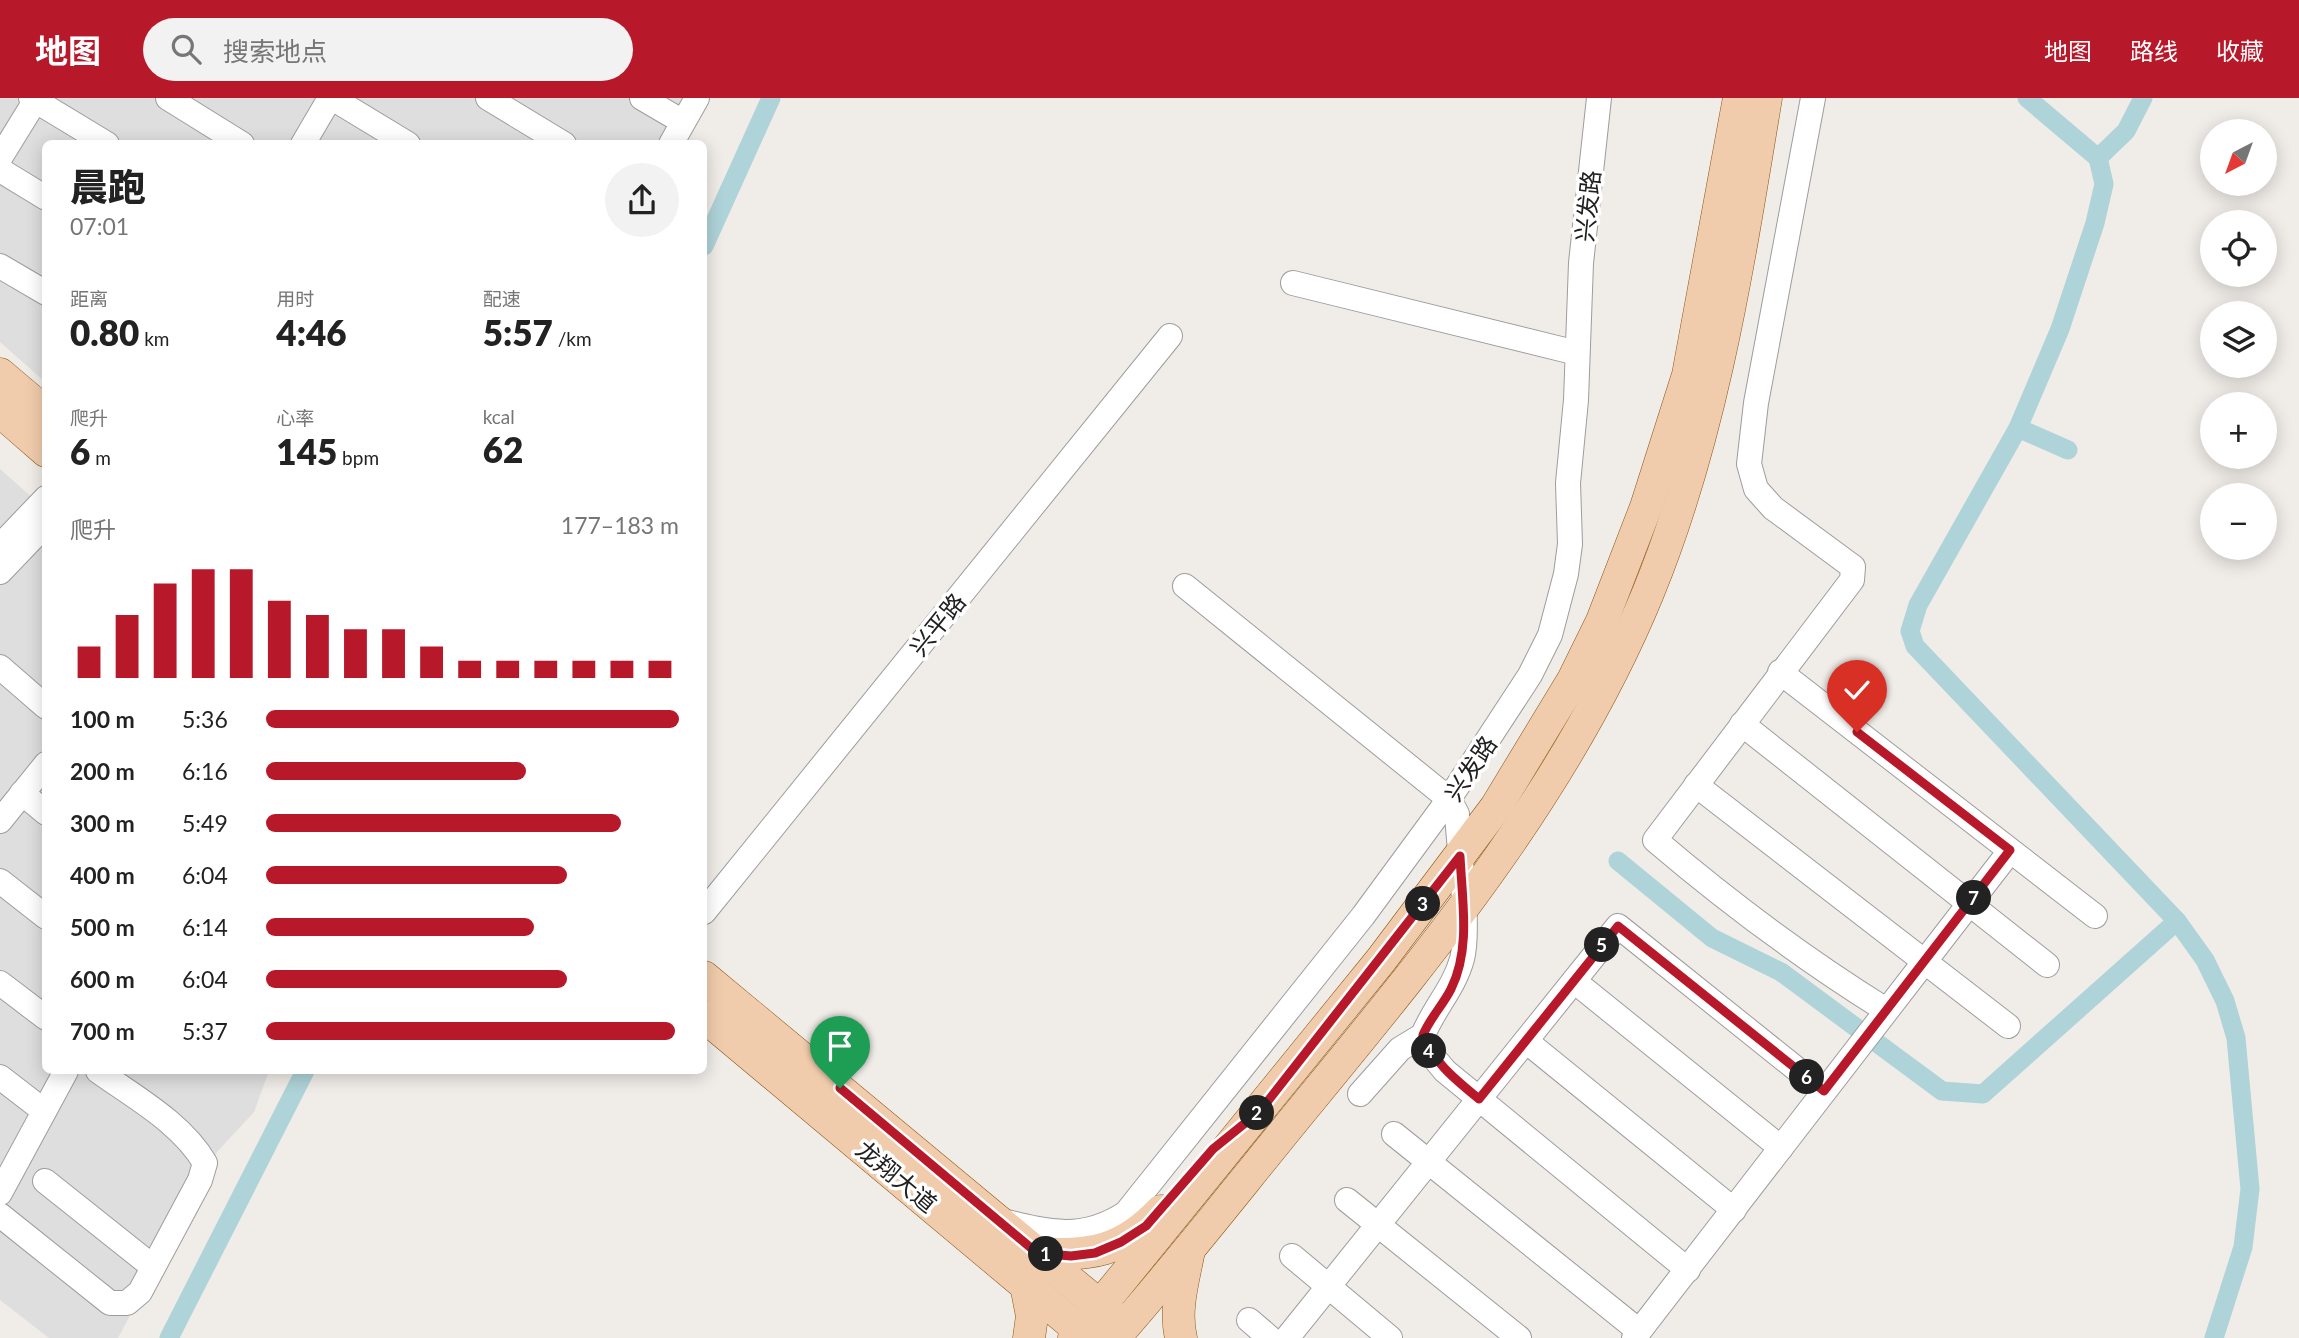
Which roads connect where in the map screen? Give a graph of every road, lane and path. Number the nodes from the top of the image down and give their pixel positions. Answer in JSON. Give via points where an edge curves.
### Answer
{"nodes":[{"id":1,"x":168,"y":98,"type":"edge"},
{"id":2,"x":331,"y":98,"type":"edge"},
{"id":3,"x":488,"y":98,"type":"edge"},
{"id":4,"x":642,"y":98,"type":"edge"},
{"id":5,"x":697,"y":98,"type":"edge"},
{"id":6,"x":1599,"y":98,"type":"edge"},
{"id":7,"x":1739,"y":98,"type":"edge"},
{"id":8,"x":1766,"y":98,"type":"edge"},
{"id":9,"x":1813,"y":98,"type":"edge"},
{"id":10,"x":35,"y":99,"type":"edge"},
{"id":11,"x":683,"y":122,"type":"junction"},
{"id":12,"x":101,"y":140,"type":"edge"},
{"id":13,"x":236,"y":140,"type":"edge"},
{"id":14,"x":305,"y":140,"type":"edge"},
{"id":15,"x":401,"y":140,"type":"edge"},
{"id":16,"x":557,"y":140,"type":"edge"},
{"id":17,"x":673,"y":140,"type":"edge"},
{"id":18,"x":0,"y":158,"type":"edge"},
{"id":19,"x":0,"y":170,"type":"edge"},
{"id":20,"x":42,"y":196,"type":"edge"},
{"id":21,"x":0,"y":265,"type":"edge"},
{"id":22,"x":1293,"y":283,"type":"dead end"},
{"id":23,"x":42,"y":291,"type":"edge"},
{"id":24,"x":1170,"y":336,"type":"dead end"},
{"id":25,"x":1577,"y":353,"type":"junction"},
{"id":26,"x":0,"y":374,"type":"edge"},
{"id":27,"x":42,"y":410,"type":"edge"},
{"id":28,"x":0,"y":411,"type":"edge"},
{"id":29,"x":42,"y":448,"type":"edge"},
{"id":30,"x":42,"y":502,"type":"edge"},
{"id":31,"x":42,"y":528,"type":"edge"},
{"id":32,"x":0,"y":546,"type":"edge"},
{"id":33,"x":0,"y":572,"type":"edge"},
{"id":34,"x":1185,"y":586,"type":"dead end"},
{"id":35,"x":0,"y":667,"type":"edge"},
{"id":36,"x":1780,"y":673,"type":"junction"},
{"id":37,"x":42,"y":704,"type":"edge"},
{"id":38,"x":1742,"y":724,"type":"junction"},
{"id":39,"x":42,"y":769,"type":"edge"},
{"id":40,"x":1696,"y":785,"type":"junction"},
{"id":41,"x":22,"y":793,"type":"junction"},
{"id":42,"x":1449,"y":799,"type":"junction"},
{"id":43,"x":42,"y":810,"type":"edge"},
{"id":44,"x":0,"y":821,"type":"edge"},
{"id":45,"x":2010,"y":850,"type":"junction"},
{"id":46,"x":1460,"y":856,"type":"junction"},
{"id":47,"x":0,"y":881,"type":"edge"},
{"id":48,"x":1969,"y":904,"type":"junction"},
{"id":49,"x":707,"y":908,"type":"edge"},
{"id":50,"x":1463,"y":909,"type":"junction"},
{"id":51,"x":42,"y":914,"type":"edge"},
{"id":52,"x":2095,"y":916,"type":"dead end"},
{"id":53,"x":1924,"y":961,"type":"junction"},
{"id":54,"x":2047,"y":965,"type":"dead end"},
{"id":55,"x":707,"y":979,"type":"edge"},
{"id":56,"x":1574,"y":981,"type":"junction"},
{"id":57,"x":0,"y":983,"type":"edge"},
{"id":58,"x":1884,"y":1014,"type":"junction"},
{"id":59,"x":42,"y":1015,"type":"edge"},
{"id":60,"x":707,"y":1019,"type":"edge"},
{"id":61,"x":2008,"y":1026,"type":"dead end"},
{"id":62,"x":1423,"y":1035,"type":"junction"},
{"id":63,"x":1526,"y":1041,"type":"junction"},
{"id":64,"x":64,"y":1074,"type":"edge"},
{"id":65,"x":102,"y":1074,"type":"edge"},
{"id":66,"x":0,"y":1077,"type":"edge"},
{"id":67,"x":1824,"y":1091,"type":"junction"},
{"id":68,"x":1360,"y":1094,"type":"dead end"},
{"id":69,"x":1479,"y":1099,"type":"junction"},
{"id":70,"x":44,"y":1111,"type":"junction"},
{"id":71,"x":1260,"y":1111,"type":"junction"},
{"id":72,"x":1394,"y":1134,"type":"dead end"},
{"id":73,"x":1781,"y":1148,"type":"junction"},
{"id":74,"x":1428,"y":1162,"type":"junction"},
{"id":75,"x":45,"y":1181,"type":"dead end"},
{"id":76,"x":0,"y":1193,"type":"edge"},
{"id":77,"x":1347,"y":1200,"type":"dead end"},
{"id":78,"x":1734,"y":1210,"type":"junction"},
{"id":79,"x":0,"y":1215,"type":"edge"},
{"id":80,"x":998,"y":1220,"type":"junction"},
{"id":81,"x":1378,"y":1224,"type":"junction"},
{"id":82,"x":1190,"y":1247,"type":"junction"},
{"id":83,"x":1037,"y":1253,"type":"junction"},
{"id":84,"x":1292,"y":1256,"type":"dead end"},
{"id":85,"x":153,"y":1268,"type":"junction"},
{"id":86,"x":1688,"y":1270,"type":"junction"},
{"id":87,"x":1026,"y":1285,"type":"junction"},
{"id":88,"x":1328,"y":1287,"type":"junction"},
{"id":89,"x":1249,"y":1320,"type":"dead end"},
{"id":90,"x":1119,"y":1327,"type":"edge"},
{"id":91,"x":1636,"y":1334,"type":"edge"},
{"id":92,"x":1081,"y":1336,"type":"edge"},
{"id":93,"x":1029,"y":1338,"type":"edge"},
{"id":94,"x":1181,"y":1338,"type":"edge"},
{"id":95,"x":1270,"y":1338,"type":"edge"},
{"id":96,"x":1287,"y":1338,"type":"edge"},
{"id":97,"x":1390,"y":1338,"type":"edge"},
{"id":98,"x":1519,"y":1338,"type":"edge"}],
"edges":[{"from":1,"to":13,"type":"street"},
{"from":2,"to":14,"type":"street"},
{"from":2,"to":15,"type":"street"},
{"from":3,"to":16,"type":"street"},
{"from":4,"to":11,"type":"street"},
{"from":5,"to":11,"type":"street"},
{"from":6,"to":25,"type":"street","name":"兴发路","via":[[1581,263]]},
{"from":7,"to":46,"type":"main road","via":[[1688,375],[1646,507],[1602,621],[1573,680],[1496,807]]},
{"from":8,"to":50,"type":"main road","via":[[1730,314],[1693,467],[1670,535],[1604,690],[1533,810]]},
{"from":9,"to":36,"type":"street","via":[[1756,403],[1749,464],[1756,489],[1773,508],[1853,567],[1852,580]]},
{"from":10,"to":12,"type":"street"},
{"from":10,"to":18,"type":"street"},
{"from":11,"to":17,"type":"street"},
{"from":19,"to":20,"type":"street"},
{"from":21,"to":23,"type":"street"},
{"from":22,"to":25,"type":"street"},
{"from":24,"to":49,"type":"street","name":"兴平路"},
{"from":25,"to":42,"type":"street","name":"兴发路","via":[[1568,483],[1570,544],[1550,635],[1503,719]]},
{"from":26,"to":27,"type":"main road"},
{"from":28,"to":29,"type":"main road"},
{"from":30,"to":32,"type":"street"},
{"from":31,"to":33,"type":"street"},
{"from":34,"to":42,"type":"street"},
{"from":35,"to":37,"type":"street"},
{"from":36,"to":38,"type":"street"},
{"from":36,"to":45,"type":"street"},
{"from":38,"to":40,"type":"street"},
{"from":38,"to":48,"type":"street"},
{"from":39,"to":41,"type":"street"},
{"from":40,"to":53,"type":"street"},
{"from":40,"to":58,"type":"street","via":[[1655,840],[1729,902]]},
{"from":41,"to":43,"type":"street"},
{"from":41,"to":44,"type":"street"},
{"from":42,"to":46,"type":"street","via":[[1457,814]]},
{"from":42,"to":80,"type":"street","name":"兴发路","via":[[1346,937],[1126,1213],[1104,1228],[1068,1233]]},
{"from":45,"to":48,"type":"street"},
{"from":45,"to":52,"type":"street"},
{"from":46,"to":50,"type":"street"},
{"from":46,"to":71,"type":"main road"},
{"from":47,"to":51,"type":"street"},
{"from":48,"to":53,"type":"street"},
{"from":48,"to":54,"type":"street"},
{"from":50,"to":62,"type":"street","via":[[1463,957]]},
{"from":50,"to":82,"type":"main road"},
{"from":53,"to":58,"type":"street"},
{"from":53,"to":61,"type":"street"},
{"from":55,"to":80,"type":"main road","name":"龙翔大道"},
{"from":56,"to":63,"type":"street"},
{"from":56,"to":67,"type":"street","via":[[1618,926]]},
{"from":56,"to":73,"type":"street"},
{"from":57,"to":59,"type":"street"},
{"from":58,"to":67,"type":"street"},
{"from":60,"to":87,"type":"main road","name":"龙翔大道"},
{"from":62,"to":68,"type":"street","via":[[1400,1049]]},
{"from":62,"to":69,"type":"street","via":[[1445,1071]]},
{"from":63,"to":69,"type":"street"},
{"from":63,"to":78,"type":"street"},
{"from":64,"to":70,"type":"street"},
{"from":65,"to":85,"type":"street","via":[[167,1122],[197,1148],[205,1163]]},
{"from":66,"to":70,"type":"street"},
{"from":67,"to":73,"type":"street"},
{"from":69,"to":74,"type":"street"},
{"from":69,"to":86,"type":"street"},
{"from":70,"to":76,"type":"street"},
{"from":71,"to":83,"type":"main road","via":[[1213,1149],[1146,1226],[1121,1242],[1095,1253]]},
{"from":71,"to":90,"type":"main road"},
{"from":72,"to":74,"type":"street"},
{"from":73,"to":78,"type":"street"},
{"from":74,"to":81,"type":"street"},
{"from":74,"to":91,"type":"street"},
{"from":75,"to":85,"type":"street"},
{"from":77,"to":81,"type":"street"},
{"from":78,"to":86,"type":"street"},
{"from":79,"to":85,"type":"street","via":[[110,1303],[127,1303],[140,1292]]},
{"from":80,"to":83,"type":"main road","name":"龙翔大道"},
{"from":81,"to":88,"type":"street"},
{"from":81,"to":98,"type":"street"},
{"from":82,"to":90,"type":"main road"},
{"from":82,"to":94,"type":"main road","via":[[1180,1300]]},
{"from":83,"to":90,"type":"main road","name":"龙翔大道"},
{"from":84,"to":88,"type":"street"},
{"from":86,"to":91,"type":"street"},
{"from":87,"to":92,"type":"main road","name":"龙翔大道"},
{"from":87,"to":93,"type":"main road","via":[[1032,1316]]},
{"from":88,"to":96,"type":"street"},
{"from":88,"to":97,"type":"street"},
{"from":89,"to":95,"type":"street"},
{"from":90,"to":92,"type":"main road"}]}
